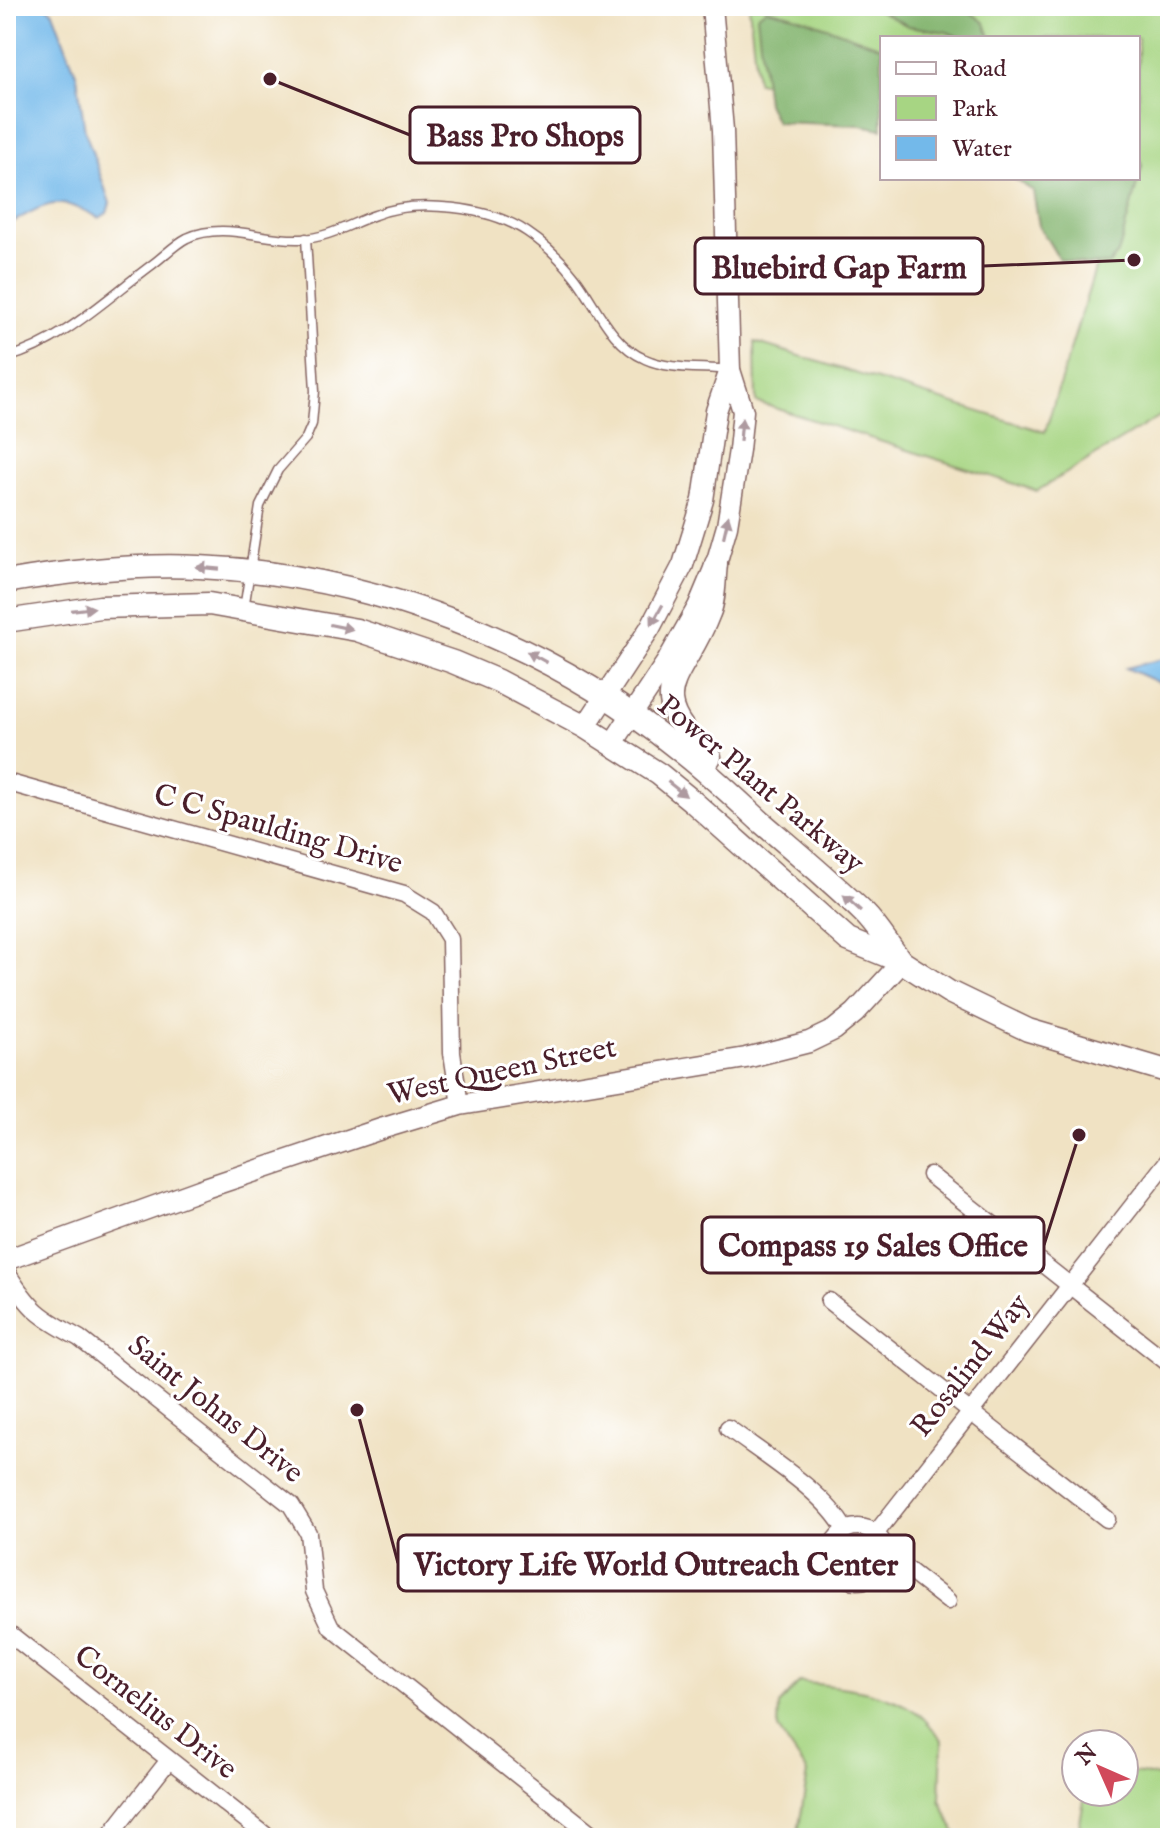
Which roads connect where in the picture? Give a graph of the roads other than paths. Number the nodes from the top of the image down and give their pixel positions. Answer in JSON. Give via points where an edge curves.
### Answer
{"nodes":[{"id":1,"x":712,"y":6,"type":"edge"},
{"id":2,"x":306,"y":238,"type":"junction"},
{"id":3,"x":6,"y":358,"type":"edge"},
{"id":4,"x":730,"y":370,"type":"junction"},
{"id":5,"x":716,"y":564,"type":"junction"},
{"id":6,"x":249,"y":573,"type":"junction"},
{"id":7,"x":6,"y":582,"type":"edge"},
{"id":8,"x":244,"y":610,"type":"junction"},
{"id":9,"x":6,"y":621,"type":"edge"},
{"id":10,"x":605,"y":697,"type":"junction"},
{"id":11,"x":632,"y":715,"type":"junction"},
{"id":12,"x":585,"y":727,"type":"junction"},
{"id":13,"x":613,"y":743,"type":"junction"},
{"id":14,"x":6,"y":782,"type":"edge"},
{"id":15,"x":783,"y":841,"type":"junction"},
{"id":16,"x":902,"y":962,"type":"junction"},
{"id":17,"x":1170,"y":1072,"type":"edge"},
{"id":18,"x":460,"y":1105,"type":"junction"},
{"id":19,"x":1170,"y":1158,"type":"edge"},
{"id":20,"x":930,"y":1175,"type":"dead end"},
{"id":21,"x":6,"y":1260,"type":"edge"},
{"id":22,"x":6,"y":1271,"type":"edge"},
{"id":23,"x":1070,"y":1286,"type":"junction"},
{"id":24,"x":829,"y":1301,"type":"dead end"},
{"id":25,"x":1169,"y":1365,"type":"edge"},
{"id":26,"x":971,"y":1412,"type":"junction"},
{"id":27,"x":728,"y":1428,"type":"dead end"},
{"id":28,"x":1107,"y":1519,"type":"dead end"},
{"id":29,"x":845,"y":1530,"type":"junction"},
{"id":30,"x":876,"y":1533,"type":"junction"},
{"id":31,"x":884,"y":1560,"type":"junction"},
{"id":32,"x":948,"y":1601,"type":"dead end"},
{"id":33,"x":6,"y":1631,"type":"edge"},
{"id":34,"x":169,"y":1760,"type":"junction"},
{"id":35,"x":108,"y":1838,"type":"edge"},
{"id":36,"x":269,"y":1838,"type":"edge"},
{"id":37,"x":597,"y":1838,"type":"edge"}],
"edges":[{"from":1,"to":4,"type":"street","via":[[724,146]]},
{"from":2,"to":3,"type":"lane","via":[[233,230],[186,239],[90,315]]},
{"from":2,"to":4,"type":"lane","via":[[394,210],[475,209],[498,216],[550,249],[628,350],[668,365]]},
{"from":2,"to":6,"type":"lane","via":[[315,391],[312,424],[267,487]]},
{"from":5,"to":4,"type":"street","one_way":true,"via":[[727,526],[743,411]]},
{"from":4,"to":10,"type":"street","one_way":true,"via":[[716,411],[703,500],[683,565]]},
{"from":5,"to":11,"type":"street","via":[[698,607]]},
{"from":5,"to":15,"type":"main road","via":[[710,612],[672,683],[675,714],[692,741],[764,807]]},
{"from":6,"to":7,"type":"main road","name":"Power Plant Parkway","one_way":true,"via":[[138,567]]},
{"from":6,"to":8,"type":"lane"},
{"from":10,"to":6,"type":"main road","name":"Power Plant Parkway","one_way":true,"via":[[524,650],[407,604],[332,585]]},
{"from":9,"to":8,"type":"main road","name":"Power Plant Parkway","one_way":true,"via":[[163,604]]},
{"from":8,"to":12,"type":"main road","name":"Power Plant Parkway","one_way":true,"via":[[392,641],[498,681]]},
{"from":10,"to":11,"type":"main road","name":"Power Plant Parkway"},
{"from":10,"to":12,"type":"street"},
{"from":11,"to":13,"type":"street"},
{"from":11,"to":15,"type":"main road","name":"Power Plant Parkway","via":[[677,747]]},
{"from":12,"to":13,"type":"main road","name":"Power Plant Parkway"},
{"from":13,"to":16,"type":"main road","name":"Power Plant Parkway","one_way":true,"via":[[691,800],[848,940]]},
{"from":14,"to":18,"type":"street","name":"C C Spaulding Drive","via":[[404,894],[433,912],[450,939],[452,1053]]},
{"from":16,"to":15,"type":"main road","name":"Power Plant Parkway","one_way":true,"via":[[866,915]]},
{"from":16,"to":17,"type":"main road","name":"Power Plant Parkway","via":[[949,992],[1028,1030]]},
{"from":16,"to":18,"type":"street","name":"West Queen Street","via":[[855,1013],[809,1042],[746,1058]]},
{"from":18,"to":21,"type":"street","name":"West Queen Street"},
{"from":19,"to":23,"type":"street","name":"Rosalind Way"},
{"from":20,"to":23,"type":"street"},
{"from":22,"to":37,"type":"street","name":"Saint Johns Drive","via":[[41,1318],[79,1338],[291,1505],[308,1533],[314,1591],[331,1627]]},
{"from":23,"to":25,"type":"street"},
{"from":23,"to":26,"type":"street","name":"Rosalind Way"},
{"from":24,"to":26,"type":"street"},
{"from":26,"to":28,"type":"street"},
{"from":26,"to":30,"type":"street","name":"Rosalind Way"},
{"from":27,"to":29,"type":"street","via":[[822,1500]]},
{"from":29,"to":30,"type":"street","via":[[861,1527]]},
{"from":29,"to":31,"type":"street","via":[[834,1542],[831,1558],[838,1573],[853,1581],[869,1579]]},
{"from":30,"to":31,"type":"street","via":[[884,1545]]},
{"from":31,"to":32,"type":"street","via":[[903,1566]]},
{"from":33,"to":34,"type":"street","name":"Cornelius Drive"},
{"from":34,"to":35,"type":"street"},
{"from":34,"to":36,"type":"street","name":"Cornelius Drive"}]}
